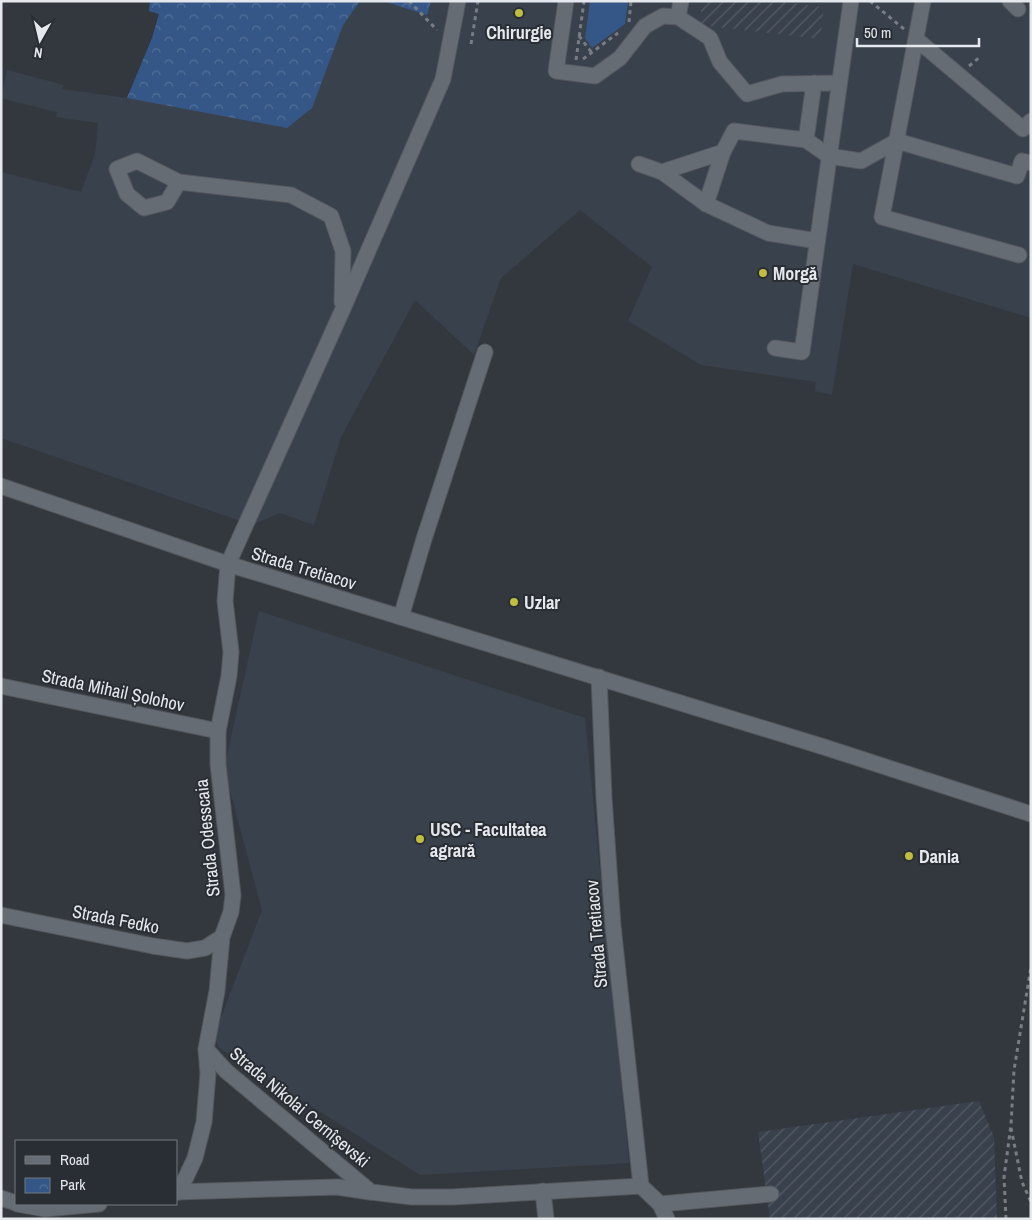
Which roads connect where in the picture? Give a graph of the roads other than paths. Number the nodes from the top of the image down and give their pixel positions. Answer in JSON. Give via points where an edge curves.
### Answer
{"nodes":[{"id":1,"x":458,"y":1,"type":"edge"},
{"id":2,"x":566,"y":1,"type":"edge"},
{"id":3,"x":681,"y":1,"type":"edge"},
{"id":4,"x":850,"y":1,"type":"edge"},
{"id":5,"x":923,"y":1,"type":"edge"},
{"id":6,"x":678,"y":17,"type":"junction"},
{"id":7,"x":916,"y":40,"type":"junction"},
{"id":8,"x":839,"y":82,"type":"junction"},
{"id":9,"x":814,"y":83,"type":"junction"},
{"id":10,"x":1031,"y":121,"type":"edge"},
{"id":11,"x":806,"y":140,"type":"junction"},
{"id":12,"x":897,"y":141,"type":"junction"},
{"id":13,"x":723,"y":152,"type":"junction"},
{"id":14,"x":829,"y":156,"type":"junction"},
{"id":15,"x":1031,"y":163,"type":"edge"},
{"id":16,"x":638,"y":164,"type":"dead end"},
{"id":17,"x":662,"y":172,"type":"junction"},
{"id":18,"x":179,"y":182,"type":"dead end"},
{"id":19,"x":706,"y":204,"type":"junction"},
{"id":20,"x":817,"y":241,"type":"junction"},
{"id":21,"x":1018,"y":255,"type":"dead end"},
{"id":22,"x":342,"y":311,"type":"junction"},
{"id":23,"x":775,"y":348,"type":"dead end"},
{"id":24,"x":485,"y":352,"type":"dead end"},
{"id":25,"x":1,"y":486,"type":"edge"},
{"id":26,"x":228,"y":564,"type":"junction"},
{"id":27,"x":401,"y":617,"type":"junction"},
{"id":28,"x":599,"y":677,"type":"junction"},
{"id":29,"x":1,"y":686,"type":"edge"},
{"id":30,"x":218,"y":731,"type":"junction"},
{"id":31,"x":1031,"y":814,"type":"edge"},
{"id":32,"x":3,"y":919,"type":"edge"},
{"id":33,"x":222,"y":937,"type":"junction"},
{"id":34,"x":206,"y":1049,"type":"junction"},
{"id":35,"x":641,"y":1186,"type":"junction"},
{"id":36,"x":543,"y":1191,"type":"junction"},
{"id":37,"x":178,"y":1192,"type":"edge"},
{"id":38,"x":372,"y":1192,"type":"junction"},
{"id":39,"x":771,"y":1194,"type":"dead end"},
{"id":40,"x":1,"y":1198,"type":"edge"},
{"id":41,"x":15,"y":1203,"type":"edge"},
{"id":42,"x":660,"y":1204,"type":"junction"},
{"id":43,"x":23,"y":1205,"type":"edge"},
{"id":44,"x":88,"y":1205,"type":"edge"},
{"id":45,"x":546,"y":1219,"type":"edge"},
{"id":46,"x":667,"y":1219,"type":"edge"}],
"edges":[{"from":1,"to":22,"type":"street","name":"Strada Odesscaia","via":[[443,79]]},
{"from":2,"to":6,"type":"street","via":[[556,71],[595,76],[620,58],[645,26],[663,16]]},
{"from":3,"to":6,"type":"street"},
{"from":4,"to":8,"type":"street"},
{"from":5,"to":7,"type":"street"},
{"from":6,"to":9,"type":"street","via":[[710,38],[720,62],[747,94],[782,84]]},
{"from":7,"to":10,"type":"street","via":[[1023,129]]},
{"from":7,"to":12,"type":"street"},
{"from":8,"to":9,"type":"street"},
{"from":8,"to":14,"type":"street"},
{"from":9,"to":11,"type":"street"},
{"from":11,"to":13,"type":"street","via":[[734,132]]},
{"from":11,"to":14,"type":"street"},
{"from":12,"to":14,"type":"street","via":[[861,160]]},
{"from":12,"to":15,"type":"street","via":[[1017,176],[1022,161]]},
{"from":12,"to":21,"type":"street","via":[[882,217]]},
{"from":13,"to":17,"type":"street"},
{"from":13,"to":19,"type":"street"},
{"from":14,"to":20,"type":"street"},
{"from":16,"to":17,"type":"street"},
{"from":17,"to":19,"type":"street"},
{"from":18,"to":22,"type":"street","via":[[291,195],[331,216],[343,251]]},
{"from":19,"to":20,"type":"street","via":[[768,233]]},
{"from":20,"to":23,"type":"street","via":[[802,352]]},
{"from":22,"to":26,"type":"street","name":"Strada Odesscaia"},
{"from":24,"to":27,"type":"street"},
{"from":25,"to":26,"type":"street","name":"Strada Tretiacov"},
{"from":26,"to":27,"type":"street","name":"Strada Tretiacov"},
{"from":26,"to":30,"type":"street","name":"Strada Odesscaia","via":[[225,600],[231,652],[230,676]]},
{"from":27,"to":28,"type":"street","name":"Strada Tretiacov"},
{"from":28,"to":31,"type":"street","name":"Strada Tretiacov"},
{"from":28,"to":35,"type":"street","name":"Strada Tretiacov","via":[[613,926]]},
{"from":29,"to":30,"type":"street","name":"Strada Mihail Șolohov"},
{"from":30,"to":33,"type":"street","name":"Strada Odesscaia","via":[[218,764],[234,896],[232,912]]},
{"from":32,"to":33,"type":"street","name":"Strada Fedko","via":[[187,951],[206,948]]},
{"from":33,"to":34,"type":"street","name":"Strada Odesscaia","via":[[217,990]]},
{"from":34,"to":37,"type":"street","name":"Strada Odesscaia","via":[[208,1074],[204,1122],[195,1158]]},
{"from":34,"to":38,"type":"street","name":"Strada Nikolai Cernîșevski","via":[[226,1071]]},
{"from":35,"to":36,"type":"street","name":"Strada Nikolai Cernîșevski"},
{"from":35,"to":42,"type":"street"},
{"from":36,"to":38,"type":"street","name":"Strada Nikolai Cernîșevski","via":[[422,1197]]},
{"from":36,"to":45,"type":"street"},
{"from":37,"to":38,"type":"street","name":"Strada Nikolai Cernîșevski","via":[[337,1187]]},
{"from":39,"to":42,"type":"street"},
{"from":40,"to":41,"type":"street"},
{"from":42,"to":46,"type":"street"},
{"from":43,"to":44,"type":"street","via":[[45,1209]]}]}
